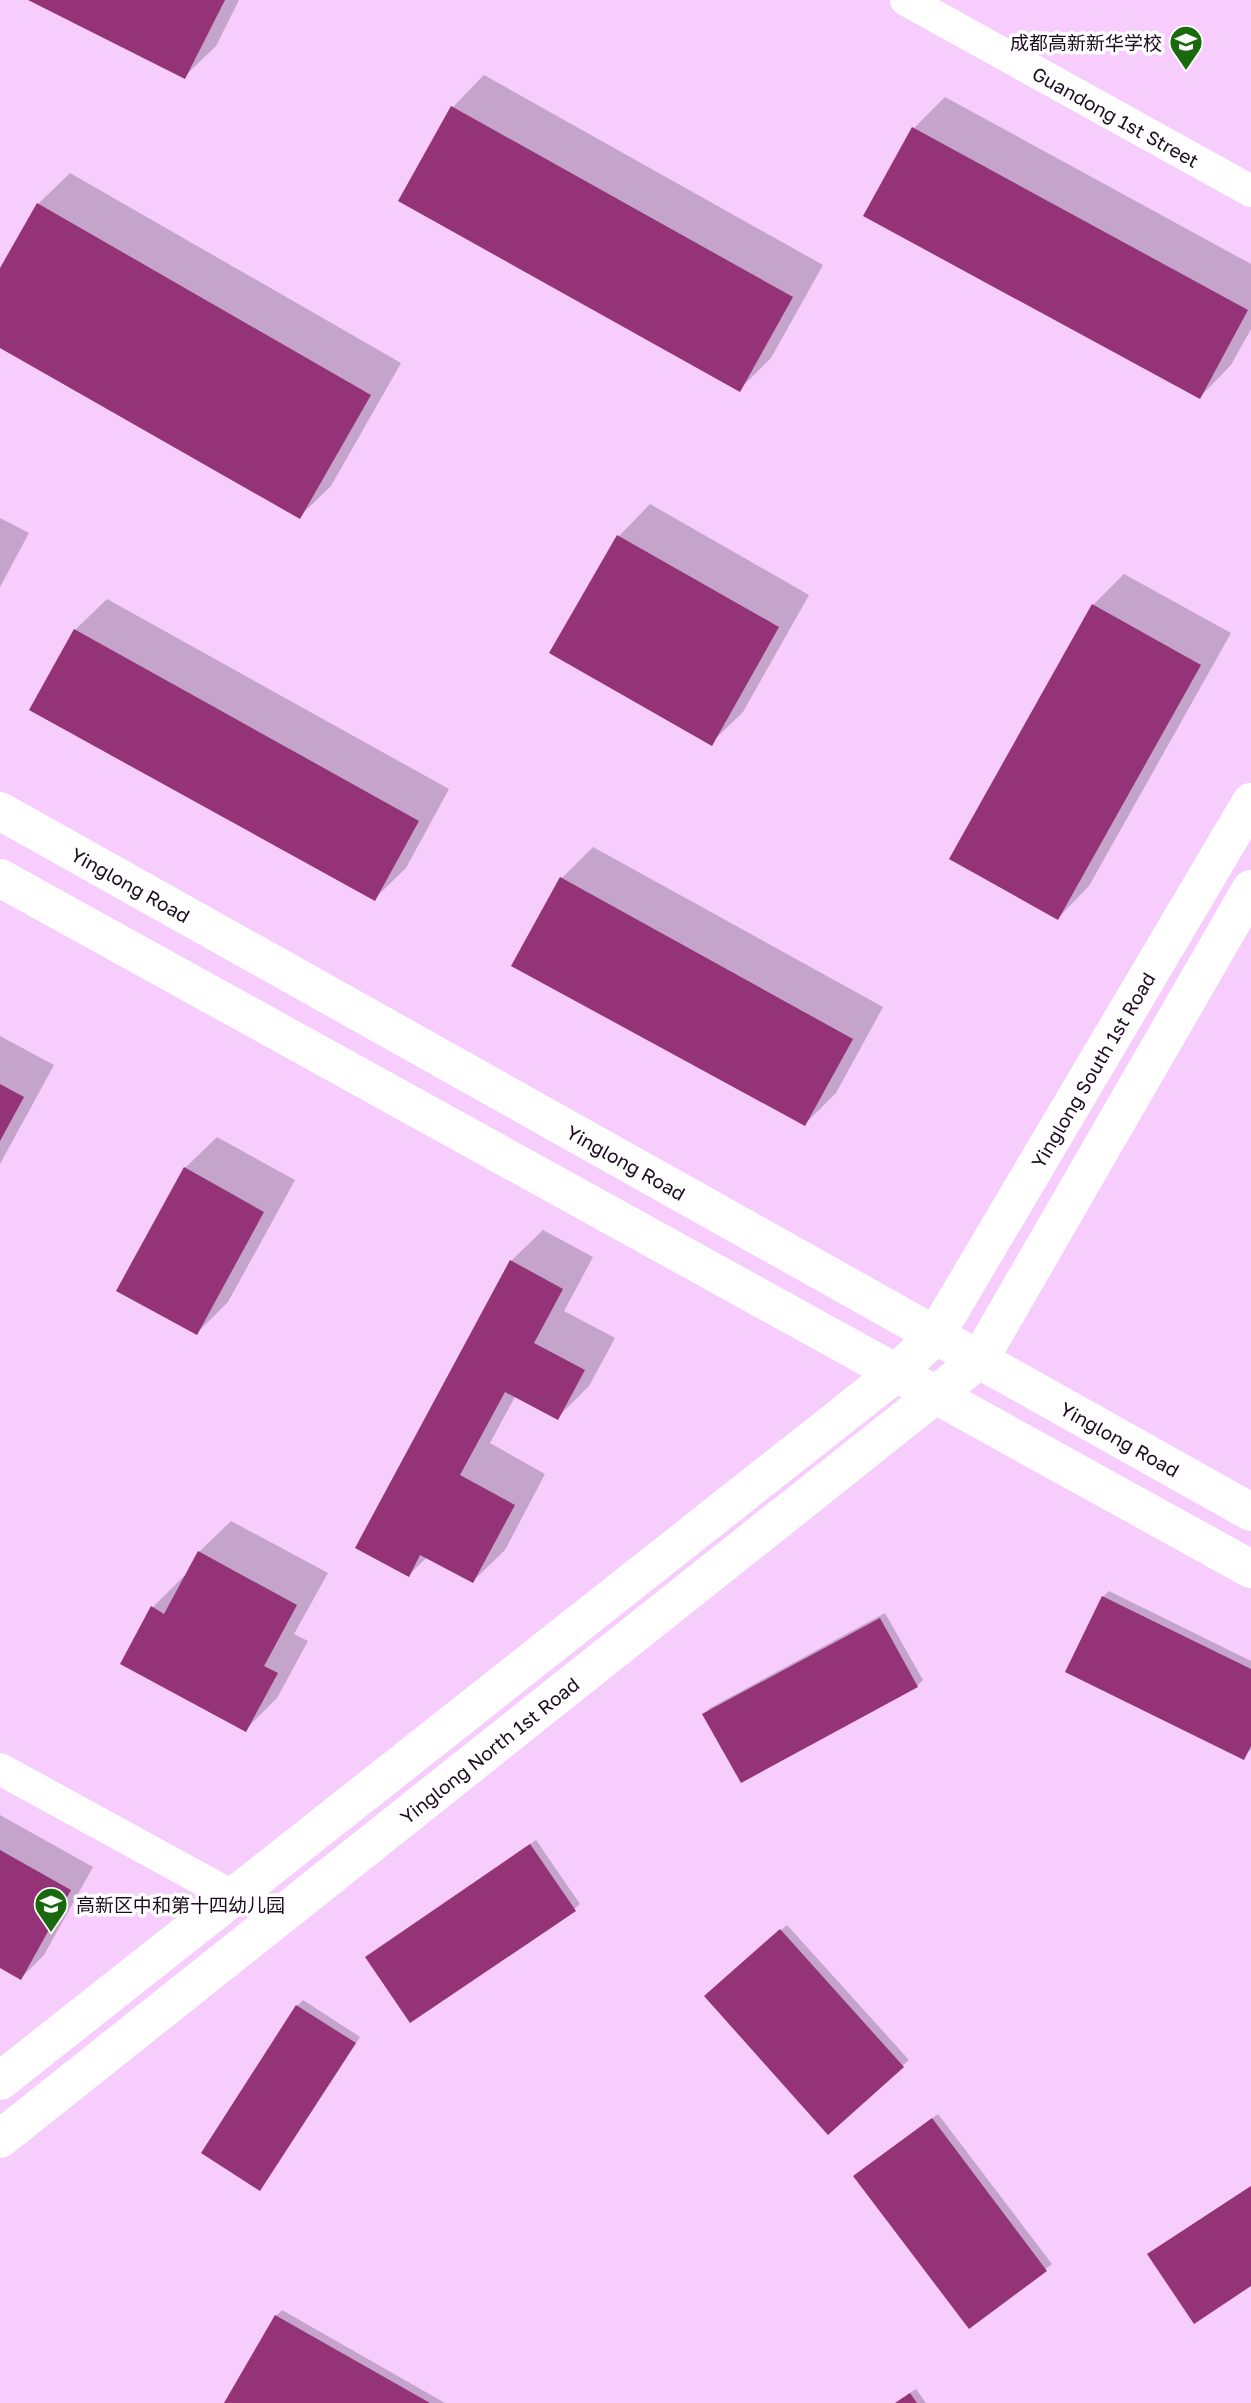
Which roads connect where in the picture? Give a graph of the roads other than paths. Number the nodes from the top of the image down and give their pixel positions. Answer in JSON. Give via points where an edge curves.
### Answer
{"nodes":[{"id":1,"x":906,"y":0,"type":"edge"},
{"id":2,"x":1251,"y":191,"type":"edge"},
{"id":3,"x":1251,"y":803,"type":"edge"},
{"id":4,"x":0,"y":811,"type":"edge"},
{"id":5,"x":0,"y":878,"type":"edge"},
{"id":6,"x":1251,"y":889,"type":"edge"},
{"id":7,"x":935,"y":1336,"type":"junction"},
{"id":8,"x":978,"y":1360,"type":"junction"},
{"id":9,"x":896,"y":1373,"type":"junction"},
{"id":10,"x":935,"y":1395,"type":"junction"},
{"id":11,"x":1251,"y":1512,"type":"edge"},
{"id":12,"x":1251,"y":1569,"type":"edge"},
{"id":13,"x":0,"y":1769,"type":"edge"},
{"id":14,"x":233,"y":1896,"type":"junction"},
{"id":15,"x":0,"y":2081,"type":"edge"},
{"id":16,"x":0,"y":2139,"type":"edge"}],
"edges":[{"from":1,"to":2,"type":"street","name":"Guandong 1st Street"},
{"from":3,"to":7,"type":"street","name":"Yinglong South 1st Road"},
{"from":4,"to":7,"type":"street","name":"Yinglong Road"},
{"from":5,"to":9,"type":"street"},
{"from":6,"to":8,"type":"street"},
{"from":7,"to":8,"type":"street","name":"Yinglong Road"},
{"from":7,"to":9,"type":"street"},
{"from":8,"to":10,"type":"street","name":"Yinglong North 1st Road"},
{"from":8,"to":11,"type":"street","name":"Yinglong Road"},
{"from":9,"to":10,"type":"street"},
{"from":9,"to":14,"type":"street"},
{"from":10,"to":12,"type":"street"},
{"from":10,"to":16,"type":"street","name":"Yinglong North 1st Road"},
{"from":13,"to":14,"type":"street"},
{"from":14,"to":15,"type":"street"}]}
